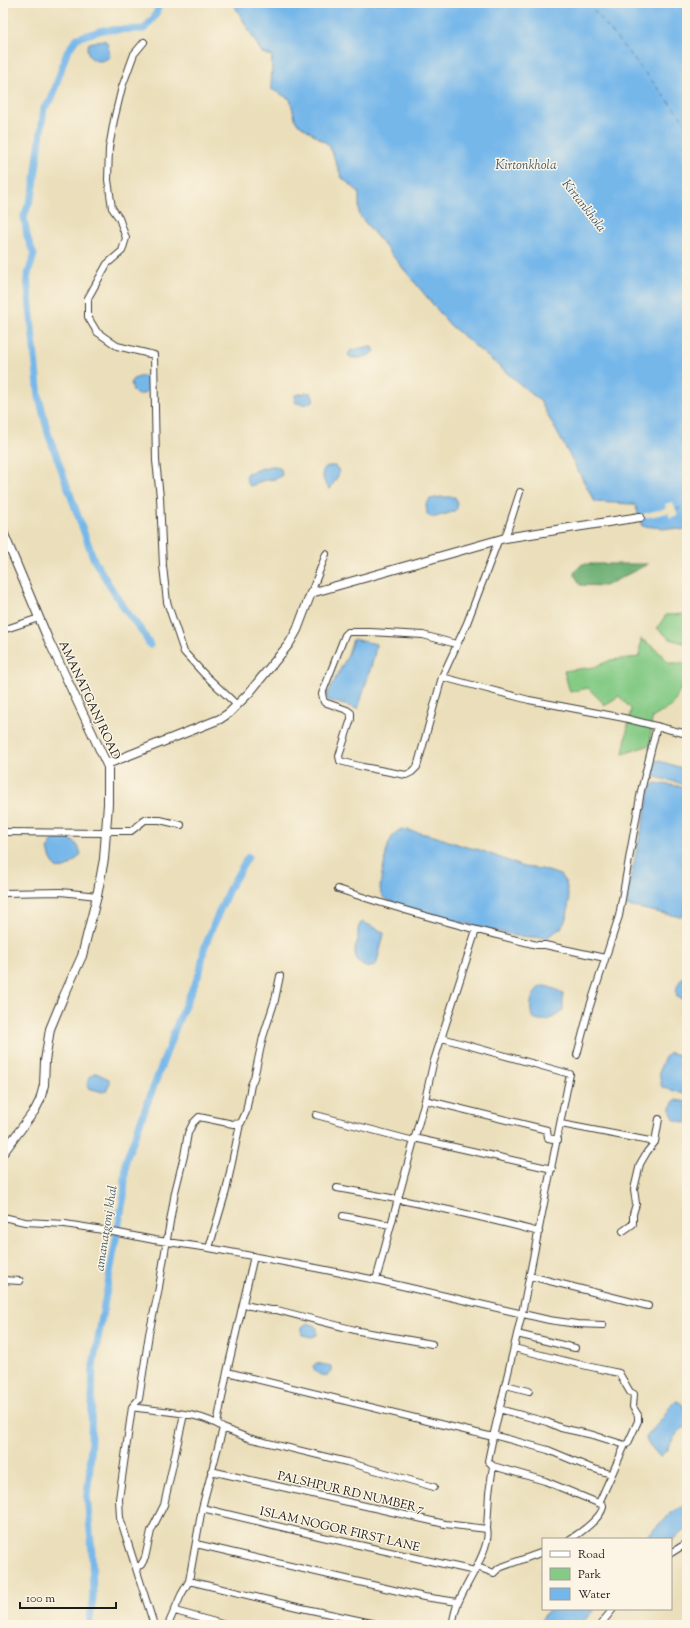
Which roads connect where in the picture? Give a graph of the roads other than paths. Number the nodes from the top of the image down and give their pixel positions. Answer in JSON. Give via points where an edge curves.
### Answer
{"nodes":[{"id":1,"x":144,"y":42,"type":"dead end"},
{"id":2,"x":520,"y":492,"type":"dead end"},
{"id":3,"x":640,"y":517,"type":"dead end"},
{"id":4,"x":3,"y":532,"type":"edge"},
{"id":5,"x":501,"y":540,"type":"junction"},
{"id":6,"x":326,"y":554,"type":"dead end"},
{"id":7,"x":310,"y":593,"type":"junction"},
{"id":8,"x":39,"y":618,"type":"junction"},
{"id":9,"x":3,"y":630,"type":"edge"},
{"id":10,"x":456,"y":644,"type":"junction"},
{"id":11,"x":442,"y":677,"type":"junction"},
{"id":12,"x":237,"y":705,"type":"junction"},
{"id":13,"x":657,"y":726,"type":"junction"},
{"id":14,"x":687,"y":734,"type":"edge"},
{"id":15,"x":107,"y":764,"type":"junction"},
{"id":16,"x":181,"y":825,"type":"dead end"},
{"id":17,"x":3,"y":832,"type":"edge"},
{"id":18,"x":105,"y":832,"type":"junction"},
{"id":19,"x":338,"y":889,"type":"dead end"},
{"id":20,"x":3,"y":893,"type":"edge"},
{"id":21,"x":97,"y":896,"type":"junction"},
{"id":22,"x":476,"y":930,"type":"junction"},
{"id":23,"x":605,"y":958,"type":"junction"},
{"id":24,"x":280,"y":976,"type":"dead end"},
{"id":25,"x":442,"y":1038,"type":"junction"},
{"id":26,"x":577,"y":1055,"type":"dead end"},
{"id":27,"x":425,"y":1100,"type":"junction"},
{"id":28,"x":316,"y":1115,"type":"dead end"},
{"id":29,"x":660,"y":1119,"type":"dead end"},
{"id":30,"x":240,"y":1124,"type":"junction"},
{"id":31,"x":561,"y":1124,"type":"junction"},
{"id":32,"x":414,"y":1139,"type":"junction"},
{"id":33,"x":558,"y":1140,"type":"junction"},
{"id":34,"x":655,"y":1142,"type":"junction"},
{"id":35,"x":3,"y":1153,"type":"edge"},
{"id":36,"x":552,"y":1169,"type":"junction"},
{"id":37,"x":337,"y":1188,"type":"dead end"},
{"id":38,"x":398,"y":1198,"type":"junction"},
{"id":39,"x":343,"y":1216,"type":"dead end"},
{"id":40,"x":3,"y":1217,"type":"edge"},
{"id":41,"x":390,"y":1225,"type":"junction"},
{"id":42,"x":623,"y":1230,"type":"dead end"},
{"id":43,"x":539,"y":1232,"type":"junction"},
{"id":44,"x":167,"y":1242,"type":"junction"},
{"id":45,"x":210,"y":1248,"type":"junction"},
{"id":46,"x":254,"y":1256,"type":"junction"},
{"id":47,"x":530,"y":1276,"type":"junction"},
{"id":48,"x":3,"y":1280,"type":"edge"},
{"id":49,"x":376,"y":1280,"type":"junction"},
{"id":50,"x":20,"y":1281,"type":"dead end"},
{"id":51,"x":244,"y":1305,"type":"junction"},
{"id":52,"x":648,"y":1306,"type":"dead end"},
{"id":53,"x":522,"y":1313,"type":"junction"},
{"id":54,"x":603,"y":1324,"type":"dead end"},
{"id":55,"x":517,"y":1334,"type":"junction"},
{"id":56,"x":432,"y":1344,"type":"dead end"},
{"id":57,"x":514,"y":1348,"type":"junction"},
{"id":58,"x":575,"y":1348,"type":"dead end"},
{"id":59,"x":227,"y":1372,"type":"junction"},
{"id":60,"x":506,"y":1385,"type":"junction"},
{"id":61,"x":529,"y":1391,"type":"dead end"},
{"id":62,"x":132,"y":1407,"type":"junction"},
{"id":63,"x":498,"y":1409,"type":"junction"},
{"id":64,"x":184,"y":1414,"type":"junction"},
{"id":65,"x":217,"y":1424,"type":"junction"},
{"id":66,"x":223,"y":1428,"type":"junction"},
{"id":67,"x":493,"y":1436,"type":"junction"},
{"id":68,"x":625,"y":1445,"type":"junction"},
{"id":69,"x":493,"y":1466,"type":"junction"},
{"id":70,"x":211,"y":1471,"type":"junction"},
{"id":71,"x":611,"y":1474,"type":"junction"},
{"id":72,"x":434,"y":1486,"type":"dead end"},
{"id":73,"x":599,"y":1503,"type":"junction"},
{"id":74,"x":202,"y":1508,"type":"junction"},
{"id":75,"x":487,"y":1529,"type":"junction"},
{"id":76,"x":572,"y":1538,"type":"edge"},
{"id":77,"x":196,"y":1544,"type":"junction"},
{"id":78,"x":687,"y":1544,"type":"edge"},
{"id":79,"x":542,"y":1552,"type":"edge"},
{"id":80,"x":672,"y":1552,"type":"edge"},
{"id":81,"x":136,"y":1567,"type":"junction"},
{"id":82,"x":476,"y":1569,"type":"junction"},
{"id":83,"x":189,"y":1581,"type":"junction"},
{"id":84,"x":458,"y":1602,"type":"junction"},
{"id":85,"x":612,"y":1610,"type":"edge"},
{"id":86,"x":175,"y":1611,"type":"junction"},
{"id":87,"x":154,"y":1625,"type":"edge"},
{"id":88,"x":168,"y":1625,"type":"edge"},
{"id":89,"x":226,"y":1625,"type":"edge"},
{"id":90,"x":381,"y":1625,"type":"edge"},
{"id":91,"x":452,"y":1625,"type":"edge"},
{"id":92,"x":600,"y":1625,"type":"edge"}],
"edges":[{"from":1,"to":12,"type":"street","via":[[134,54],[122,87],[109,148],[108,180],[112,208],[119,218],[126,238],[122,250],[107,264],[88,298],[88,317],[97,332],[117,346],[154,355],[156,461],[167,602],[184,652]]},
{"from":2,"to":5,"type":"street"},
{"from":3,"to":5,"type":"main road"},
{"from":4,"to":8,"type":"main road","name":"AMANATGANJ ROAD"},
{"from":5,"to":7,"type":"main road"},
{"from":5,"to":10,"type":"street"},
{"from":6,"to":7,"type":"street"},
{"from":7,"to":12,"type":"main road","via":[[289,644],[261,681]]},
{"from":8,"to":9,"type":"street"},
{"from":8,"to":15,"type":"main road","name":"AMANATGANJ ROAD"},
{"from":10,"to":11,"type":"street"},
{"from":10,"to":11,"type":"street","via":[[423,635],[348,632],[345,635],[322,694],[324,702],[351,713],[339,756],[340,761],[406,775],[412,772],[417,767]]},
{"from":11,"to":13,"type":"street","via":[[529,700]]},
{"from":12,"to":15,"type":"main road","via":[[220,719]]},
{"from":13,"to":14,"type":"street"},
{"from":13,"to":23,"type":"street","via":[[641,791],[620,916]]},
{"from":15,"to":18,"type":"main road","name":"AMANATGANJ ROAD","via":[[108,804]]},
{"from":16,"to":18,"type":"street","via":[[160,820],[145,820],[131,832]]},
{"from":17,"to":18,"type":"street"},
{"from":18,"to":21,"type":"main road","name":"AMANATGANJ ROAD","via":[[104,859]]},
{"from":19,"to":22,"type":"street"},
{"from":20,"to":21,"type":"street","via":[[61,892]]},
{"from":21,"to":35,"type":"main road","name":"AMANATGANJ ROAD","via":[[82,956],[50,1029],[40,1100]]},
{"from":22,"to":23,"type":"street"},
{"from":22,"to":25,"type":"street"},
{"from":23,"to":26,"type":"street"},
{"from":24,"to":30,"type":"street","via":[[246,1112]]},
{"from":25,"to":27,"type":"street"},
{"from":25,"to":31,"type":"street","via":[[570,1074]]},
{"from":27,"to":32,"type":"street"},
{"from":27,"to":33,"type":"street","via":[[547,1130],[548,1138]]},
{"from":28,"to":32,"type":"street"},
{"from":29,"to":34,"type":"street"},
{"from":30,"to":44,"type":"street","via":[[200,1118],[192,1123],[175,1192]]},
{"from":30,"to":45,"type":"street","via":[[226,1191]]},
{"from":31,"to":33,"type":"street"},
{"from":31,"to":34,"type":"street"},
{"from":32,"to":36,"type":"street"},
{"from":32,"to":38,"type":"street"},
{"from":33,"to":36,"type":"street"},
{"from":34,"to":42,"type":"street","via":[[640,1164],[634,1190],[636,1204],[633,1224]]},
{"from":36,"to":43,"type":"street"},
{"from":37,"to":38,"type":"street"},
{"from":38,"to":41,"type":"street"},
{"from":38,"to":43,"type":"street"},
{"from":39,"to":41,"type":"street"},
{"from":40,"to":44,"type":"street","via":[[25,1222],[65,1224]]},
{"from":41,"to":49,"type":"street"},
{"from":43,"to":47,"type":"street"},
{"from":44,"to":45,"type":"street"},
{"from":44,"to":62,"type":"street","via":[[139,1399]]},
{"from":45,"to":46,"type":"street"},
{"from":46,"to":49,"type":"street"},
{"from":46,"to":51,"type":"street"},
{"from":47,"to":52,"type":"street"},
{"from":47,"to":53,"type":"street"},
{"from":48,"to":50,"type":"street"},
{"from":49,"to":53,"type":"street"},
{"from":51,"to":56,"type":"street","via":[[288,1312],[359,1331]]},
{"from":51,"to":59,"type":"street"},
{"from":53,"to":54,"type":"street","via":[[577,1324]]},
{"from":53,"to":55,"type":"street"},
{"from":55,"to":57,"type":"street"},
{"from":55,"to":58,"type":"street"},
{"from":57,"to":60,"type":"street"},
{"from":57,"to":68,"type":"street","via":[[620,1373],[630,1392],[634,1394],[633,1407],[638,1415],[638,1421]]},
{"from":59,"to":65,"type":"street"},
{"from":59,"to":67,"type":"street"},
{"from":60,"to":61,"type":"street"},
{"from":60,"to":63,"type":"street"},
{"from":62,"to":64,"type":"street"},
{"from":62,"to":81,"type":"street","via":[[119,1499],[120,1518]]},
{"from":63,"to":67,"type":"street"},
{"from":63,"to":68,"type":"street"},
{"from":64,"to":65,"type":"street"},
{"from":64,"to":81,"type":"street","via":[[164,1505],[151,1531],[145,1558],[141,1565]]},
{"from":65,"to":66,"type":"street"},
{"from":66,"to":70,"type":"street"},
{"from":66,"to":72,"type":"street","via":[[248,1438]]},
{"from":67,"to":69,"type":"street","via":[[488,1461]]},
{"from":67,"to":71,"type":"street","via":[[548,1450]]},
{"from":68,"to":71,"type":"street"},
{"from":69,"to":73,"type":"street","via":[[546,1481]]},
{"from":69,"to":75,"type":"street"},
{"from":70,"to":74,"type":"street"},
{"from":70,"to":75,"type":"street","name":"PALSHPUR RD NUMBER 7","via":[[444,1524]]},
{"from":71,"to":73,"type":"street"},
{"from":73,"to":76,"type":"street","via":[[603,1505],[603,1511]]},
{"from":74,"to":77,"type":"street"},
{"from":74,"to":82,"type":"street","name":"ISLAM NOGOR FIRST LANE","via":[[316,1536]]},
{"from":75,"to":82,"type":"street","via":[[487,1542]]},
{"from":77,"to":83,"type":"street"},
{"from":77,"to":84,"type":"street","via":[[424,1597]]},
{"from":78,"to":80,"type":"street"},
{"from":79,"to":82,"type":"street","name":"ISLAM NOGOR FIRST LANE","via":[[503,1566],[494,1573]]},
{"from":81,"to":87,"type":"street"},
{"from":82,"to":84,"type":"street"},
{"from":83,"to":86,"type":"street"},
{"from":83,"to":90,"type":"street"},
{"from":84,"to":91,"type":"street"},
{"from":85,"to":92,"type":"street"},
{"from":86,"to":88,"type":"street"},
{"from":86,"to":89,"type":"street"}]}
